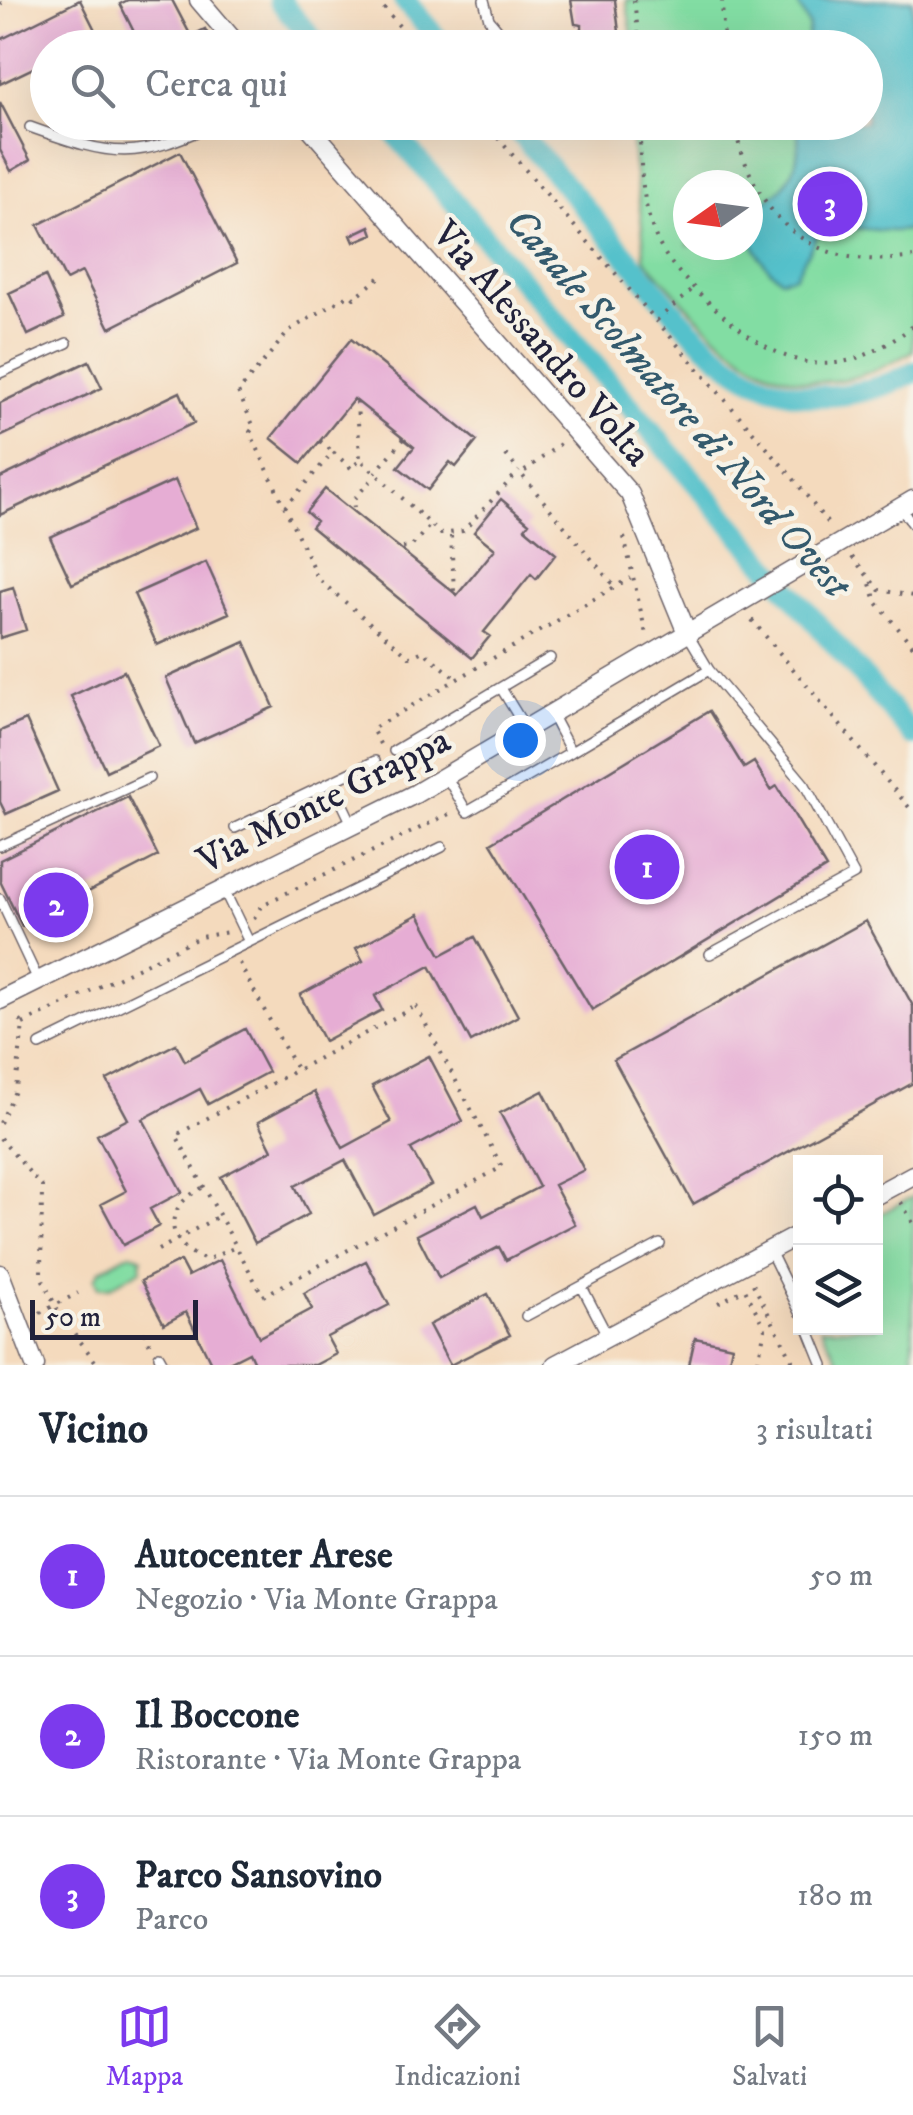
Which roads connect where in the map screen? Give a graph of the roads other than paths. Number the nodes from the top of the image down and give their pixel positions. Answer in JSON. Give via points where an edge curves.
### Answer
{"nodes":[{"id":1,"x":198,"y":0,"type":"edge"},
{"id":2,"x":484,"y":0,"type":"edge"},
{"id":3,"x":224,"y":30,"type":"edge"},
{"id":4,"x":499,"y":30,"type":"edge"},
{"id":5,"x":65,"y":140,"type":"edge"},
{"id":6,"x":179,"y":140,"type":"edge"},
{"id":7,"x":321,"y":140,"type":"edge"},
{"id":8,"x":67,"y":344,"type":"dead end"},
{"id":9,"x":0,"y":373,"type":"edge"},
{"id":10,"x":907,"y":504,"type":"edge"},
{"id":11,"x":913,"y":524,"type":"edge"},
{"id":12,"x":687,"y":632,"type":"junction"},
{"id":13,"x":550,"y":658,"type":"dead end"},
{"id":14,"x":708,"y":670,"type":"junction"},
{"id":15,"x":501,"y":688,"type":"junction"},
{"id":16,"x":551,"y":714,"type":"junction"},
{"id":17,"x":526,"y":729,"type":"junction"},
{"id":18,"x":394,"y":751,"type":"dead end"},
{"id":19,"x":571,"y":752,"type":"junction"},
{"id":20,"x":375,"y":760,"type":"dead end"},
{"id":21,"x":446,"y":776,"type":"junction"},
{"id":22,"x":149,"y":778,"type":"dead end"},
{"id":23,"x":332,"y":782,"type":"junction"},
{"id":24,"x":353,"y":826,"type":"junction"},
{"id":25,"x":235,"y":828,"type":"dead end"},
{"id":26,"x":0,"y":846,"type":"edge"},
{"id":27,"x":442,"y":848,"type":"dead end"},
{"id":28,"x":224,"y":890,"type":"junction"},
{"id":29,"x":0,"y":898,"type":"edge"},
{"id":30,"x":249,"y":942,"type":"junction"},
{"id":31,"x":710,"y":954,"type":"dead end"},
{"id":32,"x":39,"y":982,"type":"junction"},
{"id":33,"x":8,"y":997,"type":"edge"},
{"id":34,"x":8,"y":1016,"type":"edge"},
{"id":35,"x":40,"y":1045,"type":"dead end"},
{"id":36,"x":913,"y":1174,"type":"edge"},
{"id":37,"x":883,"y":1190,"type":"edge"},
{"id":38,"x":793,"y":1238,"type":"edge"},
{"id":39,"x":660,"y":1244,"type":"dead end"},
{"id":40,"x":770,"y":1251,"type":"junction"},
{"id":41,"x":0,"y":1274,"type":"edge"},
{"id":42,"x":582,"y":1286,"type":"junction"},
{"id":43,"x":793,"y":1298,"type":"edge"},
{"id":44,"x":526,"y":1316,"type":"dead end"},
{"id":45,"x":811,"y":1335,"type":"edge"},
{"id":46,"x":608,"y":1337,"type":"junction"},
{"id":47,"x":35,"y":1365,"type":"edge"},
{"id":48,"x":556,"y":1365,"type":"edge"},
{"id":49,"x":824,"y":1365,"type":"edge"}],
"edges":[{"from":1,"to":3,"type":"street"},
{"from":2,"to":4,"type":"lane"},
{"from":5,"to":6,"type":"lane","via":[[97,152],[132,154]]},
{"from":7,"to":12,"type":"street","name":"Via Alessandro Volta","via":[[630,494]]},
{"from":8,"to":9,"type":"lane"},
{"from":10,"to":11,"type":"lane"},
{"from":10,"to":12,"type":"street","name":"Via Monte Grappa"},
{"from":12,"to":14,"type":"lane"},
{"from":12,"to":16,"type":"street","name":"Via Monte Grappa"},
{"from":13,"to":15,"type":"lane"},
{"from":14,"to":19,"type":"lane"},
{"from":14,"to":31,"type":"lane","via":[[805,785],[854,875]]},
{"from":15,"to":17,"type":"lane"},
{"from":15,"to":18,"type":"lane"},
{"from":16,"to":17,"type":"street","name":"Via Monte Grappa"},
{"from":16,"to":19,"type":"lane"},
{"from":17,"to":21,"type":"street","name":"Via Monte Grappa"},
{"from":19,"to":21,"type":"lane","via":[[467,812]]},
{"from":20,"to":23,"type":"lane"},
{"from":21,"to":24,"type":"street","name":"Via Monte Grappa"},
{"from":22,"to":26,"type":"lane"},
{"from":23,"to":24,"type":"lane"},
{"from":23,"to":25,"type":"lane"},
{"from":24,"to":28,"type":"street","name":"Via Monte Grappa"},
{"from":27,"to":30,"type":"lane"},
{"from":28,"to":30,"type":"lane"},
{"from":28,"to":32,"type":"street","name":"Via Monte Grappa"},
{"from":29,"to":32,"type":"lane"},
{"from":30,"to":35,"type":"lane"},
{"from":32,"to":33,"type":"street","name":"Via Monte Grappa"},
{"from":33,"to":34,"type":"street","name":"Via Monte Grappa"},
{"from":36,"to":37,"type":"street"},
{"from":38,"to":40,"type":"street"},
{"from":39,"to":42,"type":"lane"},
{"from":40,"to":43,"type":"lane"},
{"from":40,"to":46,"type":"street"},
{"from":41,"to":47,"type":"street"},
{"from":42,"to":44,"type":"lane"},
{"from":42,"to":46,"type":"lane"},
{"from":45,"to":49,"type":"lane"},
{"from":46,"to":48,"type":"street"}]}
